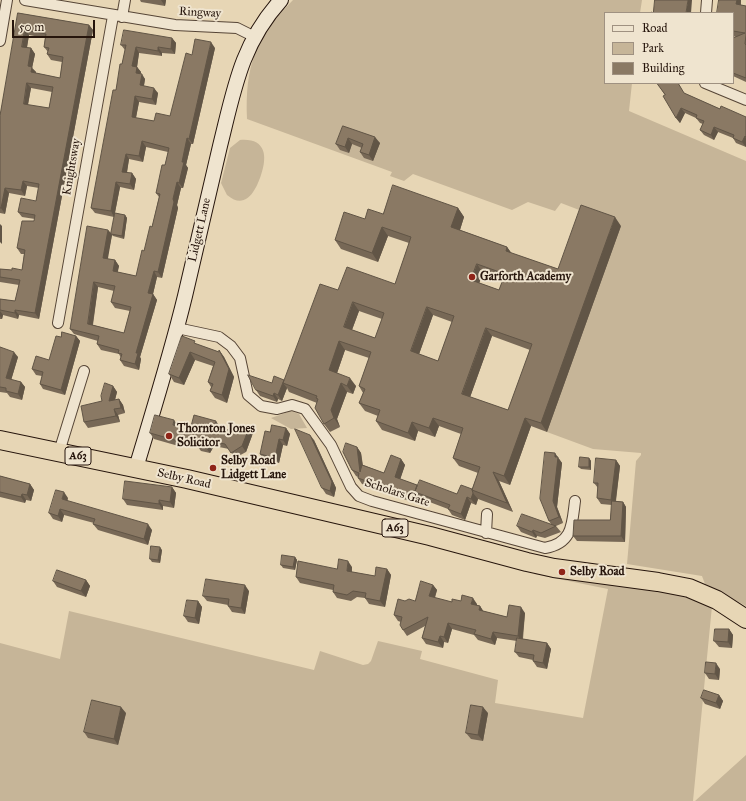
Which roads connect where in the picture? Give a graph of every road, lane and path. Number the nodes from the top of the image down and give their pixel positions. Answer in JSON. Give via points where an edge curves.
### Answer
{"nodes":[{"id":1,"x":7,"y":0,"type":"edge"},
{"id":2,"x":25,"y":0,"type":"edge"},
{"id":3,"x":125,"y":0,"type":"edge"},
{"id":4,"x":281,"y":0,"type":"edge"},
{"id":5,"x":707,"y":0,"type":"edge"},
{"id":6,"x":706,"y":12,"type":"edge"},
{"id":7,"x":117,"y":16,"type":"junction"},
{"id":8,"x":253,"y":36,"type":"junction"},
{"id":9,"x":0,"y":41,"type":"edge"},
{"id":10,"x":707,"y":84,"type":"edge"},
{"id":11,"x":746,"y":100,"type":"edge"},
{"id":12,"x":58,"y":323,"type":"dead end"},
{"id":13,"x":177,"y":328,"type":"junction"},
{"id":14,"x":84,"y":371,"type":"dead end"},
{"id":15,"x":0,"y":440,"type":"edge"},
{"id":16,"x":59,"y":452,"type":"junction"},
{"id":17,"x":136,"y":468,"type":"junction"},
{"id":18,"x":575,"y":501,"type":"dead end"},
{"id":19,"x":487,"y":514,"type":"dead end"},
{"id":20,"x":486,"y":533,"type":"junction"},
{"id":21,"x":746,"y":619,"type":"edge"}],
"edges":[{"from":1,"to":9,"type":"street"},
{"from":2,"to":7,"type":"street","name":"Ringway"},
{"from":3,"to":7,"type":"street","name":"Knightsway"},
{"from":4,"to":8,"type":"main road","name":"Lidgett Lane"},
{"from":5,"to":6,"type":"street"},
{"from":7,"to":8,"type":"street","name":"Ringway","via":[[175,25],[231,27]]},
{"from":7,"to":12,"type":"street","name":"Knightsway"},
{"from":8,"to":13,"type":"main road","name":"Lidgett Lane","via":[[234,88]]},
{"from":10,"to":11,"type":"street"},
{"from":13,"to":17,"type":"main road","name":"Lidgett Lane"},
{"from":13,"to":20,"type":"street","name":"Scholars Gate","via":[[219,337],[231,346],[240,358],[248,395],[260,406],[269,409],[292,405],[305,409],[331,445],[346,479],[359,496]]},
{"from":14,"to":16,"type":"street"},
{"from":15,"to":16,"type":"highway","name":"Selby Road","number":"A63"},
{"from":16,"to":17,"type":"highway","name":"Selby Road","number":"A63"},
{"from":17,"to":21,"type":"highway","name":"Selby Road","number":"A63","via":[[423,534],[527,562],[689,588],[717,600]]},
{"from":18,"to":20,"type":"street","name":"Scholars Gate","via":[[569,532],[562,542],[554,546],[537,546]]},
{"from":19,"to":20,"type":"street"}]}
